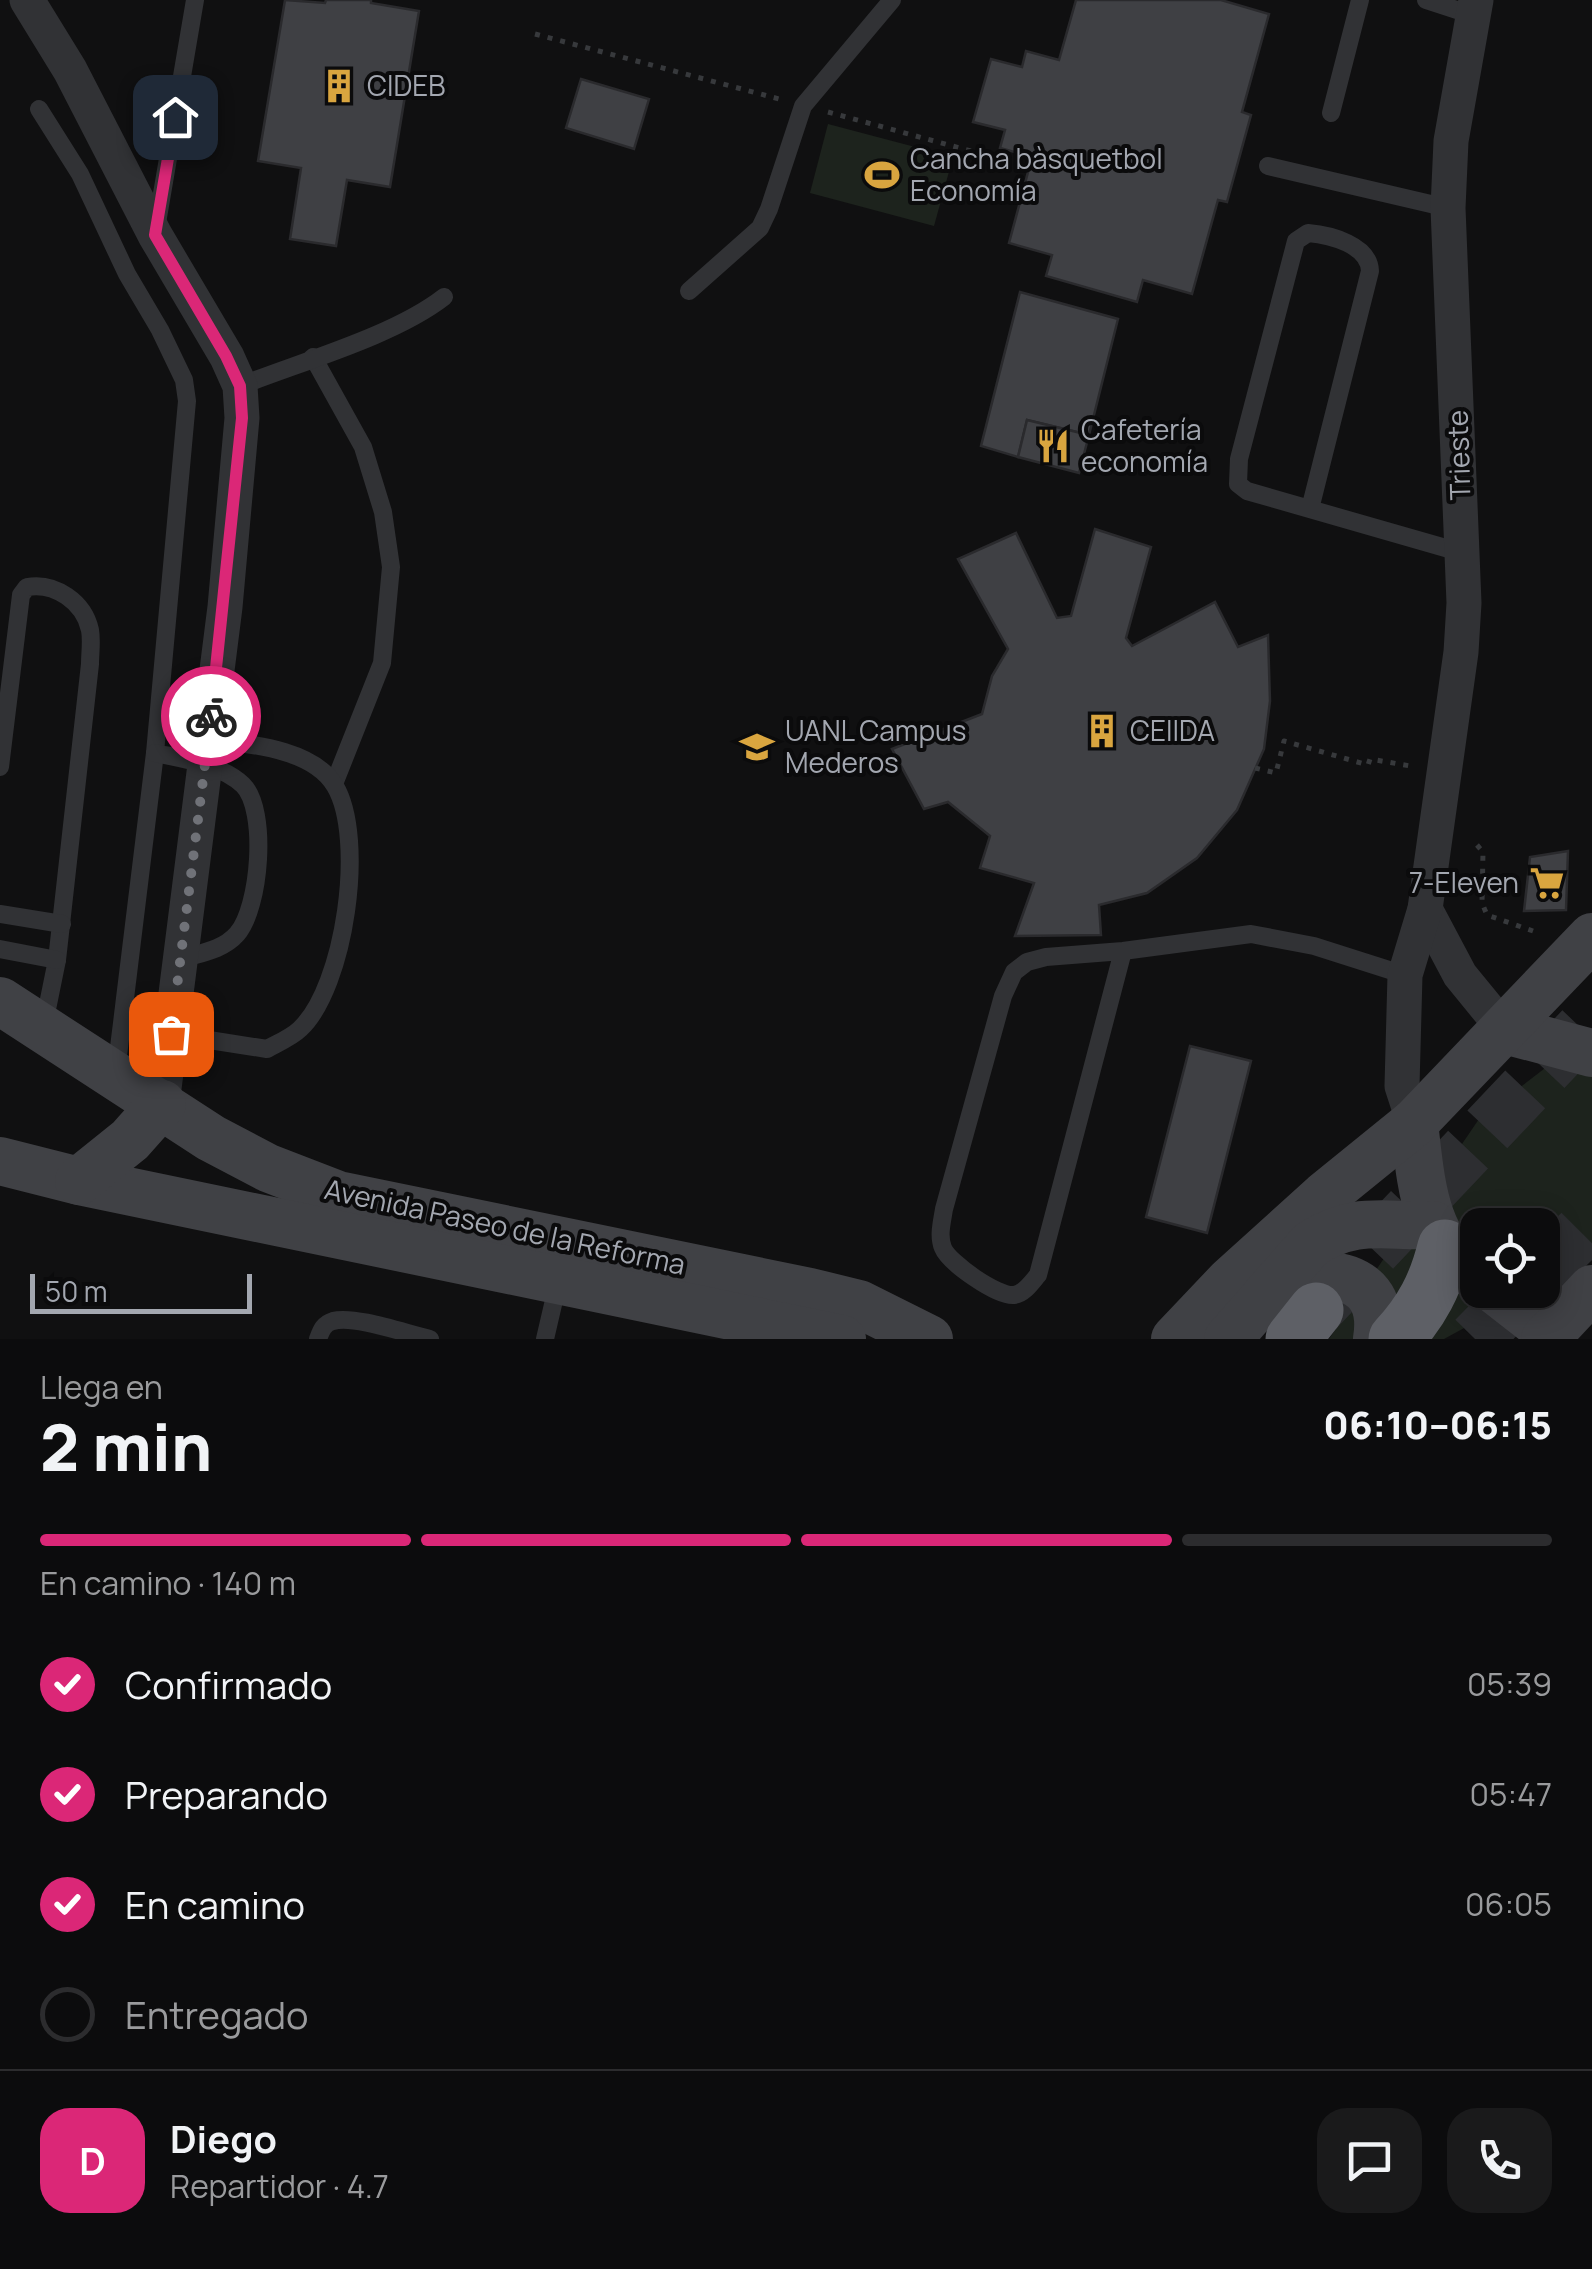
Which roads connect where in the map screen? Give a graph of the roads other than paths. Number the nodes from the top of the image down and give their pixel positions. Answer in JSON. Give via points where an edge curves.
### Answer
{"nodes":[{"id":1,"x":27,"y":0,"type":"edge"},
{"id":2,"x":195,"y":0,"type":"edge"},
{"id":3,"x":892,"y":0,"type":"edge"},
{"id":4,"x":1360,"y":0,"type":"edge"},
{"id":5,"x":1426,"y":0,"type":"edge"},
{"id":6,"x":1474,"y":8,"type":"edge"},
{"id":7,"x":39,"y":108,"type":"dead end"},
{"id":8,"x":1331,"y":114,"type":"dead end"},
{"id":9,"x":1268,"y":166,"type":"dead end"},
{"id":10,"x":98,"y":167,"type":"junction"},
{"id":11,"x":1448,"y":208,"type":"junction"},
{"id":12,"x":155,"y":235,"type":"junction"},
{"id":13,"x":690,"y":291,"type":"dead end"},
{"id":14,"x":444,"y":297,"type":"dead end"},
{"id":15,"x":313,"y":358,"type":"junction"},
{"id":16,"x":240,"y":386,"type":"junction"},
{"id":17,"x":1310,"y":508,"type":"junction"},
{"id":18,"x":1463,"y":553,"type":"junction"},
{"id":19,"x":206,"y":752,"type":"junction"},
{"id":20,"x":155,"y":753,"type":"junction"},
{"id":21,"x":0,"y":767,"type":"edge"},
{"id":22,"x":334,"y":784,"type":"junction"},
{"id":23,"x":1425,"y":909,"type":"junction"},
{"id":24,"x":0,"y":914,"type":"edge"},
{"id":25,"x":62,"y":924,"type":"junction"},
{"id":26,"x":1592,"y":937,"type":"edge"},
{"id":27,"x":0,"y":949,"type":"edge"},
{"id":28,"x":1124,"y":952,"type":"junction"},
{"id":29,"x":181,"y":959,"type":"junction"},
{"id":30,"x":57,"y":960,"type":"junction"},
{"id":31,"x":1405,"y":975,"type":"junction"},
{"id":32,"x":0,"y":1000,"type":"edge"},
{"id":33,"x":43,"y":1030,"type":"junction"},
{"id":34,"x":1505,"y":1030,"type":"junction"},
{"id":35,"x":171,"y":1034,"type":"junction"},
{"id":36,"x":1592,"y":1053,"type":"edge"},
{"id":37,"x":115,"y":1077,"type":"junction"},
{"id":38,"x":162,"y":1104,"type":"junction"},
{"id":39,"x":1414,"y":1123,"type":"junction"},
{"id":40,"x":0,"y":1162,"type":"edge"},
{"id":41,"x":79,"y":1181,"type":"junction"},
{"id":42,"x":1452,"y":1250,"type":"edge"},
{"id":43,"x":562,"y":1261,"type":"junction"},
{"id":44,"x":1592,"y":1289,"type":"edge"},
{"id":45,"x":1298,"y":1308,"type":"edge"},
{"id":46,"x":1516,"y":1308,"type":"edge"},
{"id":47,"x":1550,"y":1337,"type":"edge"},
{"id":48,"x":838,"y":1338,"type":"edge"},
{"id":49,"x":318,"y":1339,"type":"edge"},
{"id":50,"x":430,"y":1339,"type":"edge"},
{"id":51,"x":545,"y":1339,"type":"edge"},
{"id":52,"x":929,"y":1339,"type":"edge"},
{"id":53,"x":1176,"y":1339,"type":"edge"},
{"id":54,"x":1228,"y":1339,"type":"edge"},
{"id":55,"x":1377,"y":1339,"type":"edge"},
{"id":56,"x":1396,"y":1339,"type":"edge"}],
"edges":[{"from":1,"to":10,"type":"street","via":[[70,70]]},
{"from":2,"to":12,"type":"lane"},
{"from":3,"to":13,"type":"lane","via":[[803,106],[760,228]]},
{"from":4,"to":8,"type":"lane"},
{"from":5,"to":6,"type":"lane"},
{"from":6,"to":11,"type":"street","name":"Trieste","via":[[1451,141]]},
{"from":7,"to":10,"type":"lane"},
{"from":9,"to":11,"type":"lane"},
{"from":10,"to":12,"type":"street"},
{"from":10,"to":20,"type":"lane","via":[[188,401]]},
{"from":11,"to":18,"type":"street","name":"Trieste"},
{"from":12,"to":16,"type":"street"},
{"from":14,"to":15,"type":"lane","via":[[390,328]]},
{"from":15,"to":16,"type":"lane"},
{"from":15,"to":22,"type":"lane","via":[[363,447],[392,567],[382,664]]},
{"from":16,"to":19,"type":"street","via":[[225,607]]},
{"from":17,"to":17,"type":"lane","via":[[1370,271],[1359,249],[1308,233],[1296,242],[1237,474],[1247,492]]},
{"from":17,"to":18,"type":"lane"},
{"from":18,"to":23,"type":"street","name":"Trieste","via":[[1461,652]]},
{"from":19,"to":20,"type":"lane"},
{"from":19,"to":22,"type":"lane","via":[[301,756]]},
{"from":19,"to":29,"type":"street"},
{"from":19,"to":29,"type":"lane","via":[[256,807],[253,888],[240,931],[223,946]]},
{"from":20,"to":37,"type":"lane"},
{"from":21,"to":25,"type":"lane","via":[[22,596],[27,587],[49,588],[81,610],[90,630]]},
{"from":22,"to":35,"type":"lane","via":[[349,833],[345,918],[332,979],[301,1028],[268,1049]]},
{"from":23,"to":31,"type":"street","name":"Trieste"},
{"from":23,"to":34,"type":"street","via":[[1460,975]]},
{"from":24,"to":25,"type":"lane"},
{"from":25,"to":30,"type":"lane"},
{"from":26,"to":34,"type":"street"},
{"from":27,"to":30,"type":"lane"},
{"from":28,"to":28,"type":"lane","via":[[1027,962],[1003,996],[940,1236],[944,1251],[967,1274],[1005,1294],[1016,1295],[1038,1275]]},
{"from":28,"to":31,"type":"lane","via":[[1251,934]]},
{"from":29,"to":35,"type":"street"},
{"from":30,"to":33,"type":"lane"},
{"from":31,"to":39,"type":"street","name":"Trieste","via":[[1402,1086]]},
{"from":32,"to":33,"type":"street","name":"Avenida Paseo de la Reforma"},
{"from":33,"to":37,"type":"street","name":"Avenida Paseo de la Reforma"},
{"from":34,"to":36,"type":"street"},
{"from":34,"to":39,"type":"street"},
{"from":35,"to":38,"type":"street"},
{"from":37,"to":38,"type":"street","name":"Avenida Paseo de la Reforma"},
{"from":38,"to":41,"type":"street"},
{"from":38,"to":43,"type":"street","name":"Avenida Paseo de la Reforma","via":[[268,1168]]},
{"from":39,"to":42,"type":"street","via":[[1423,1196]]},
{"from":39,"to":53,"type":"street","via":[[1230,1281]]},
{"from":40,"to":41,"type":"street","name":"Avenida Paseo de la Reforma"},
{"from":41,"to":43,"type":"street","name":"Avenida Paseo de la Reforma"},
{"from":42,"to":45,"type":"street","via":[[1356,1224],[1340,1227],[1311,1244]]},
{"from":42,"to":56,"type":"highway","via":[[1424,1306]]},
{"from":43,"to":48,"type":"street","name":"Avenida Paseo de la Reforma"},
{"from":43,"to":51,"type":"lane"},
{"from":43,"to":52,"type":"street","name":"Avenida Paseo de la Reforma","via":[[859,1304]]},
{"from":44,"to":47,"type":"street"},
{"from":45,"to":54,"type":"street"},
{"from":45,"to":55,"type":"street","via":[[1336,1274],[1360,1284],[1378,1316]]},
{"from":46,"to":47,"type":"street"},
{"from":49,"to":50,"type":"lane","via":[[334,1320],[350,1320]]}]}
